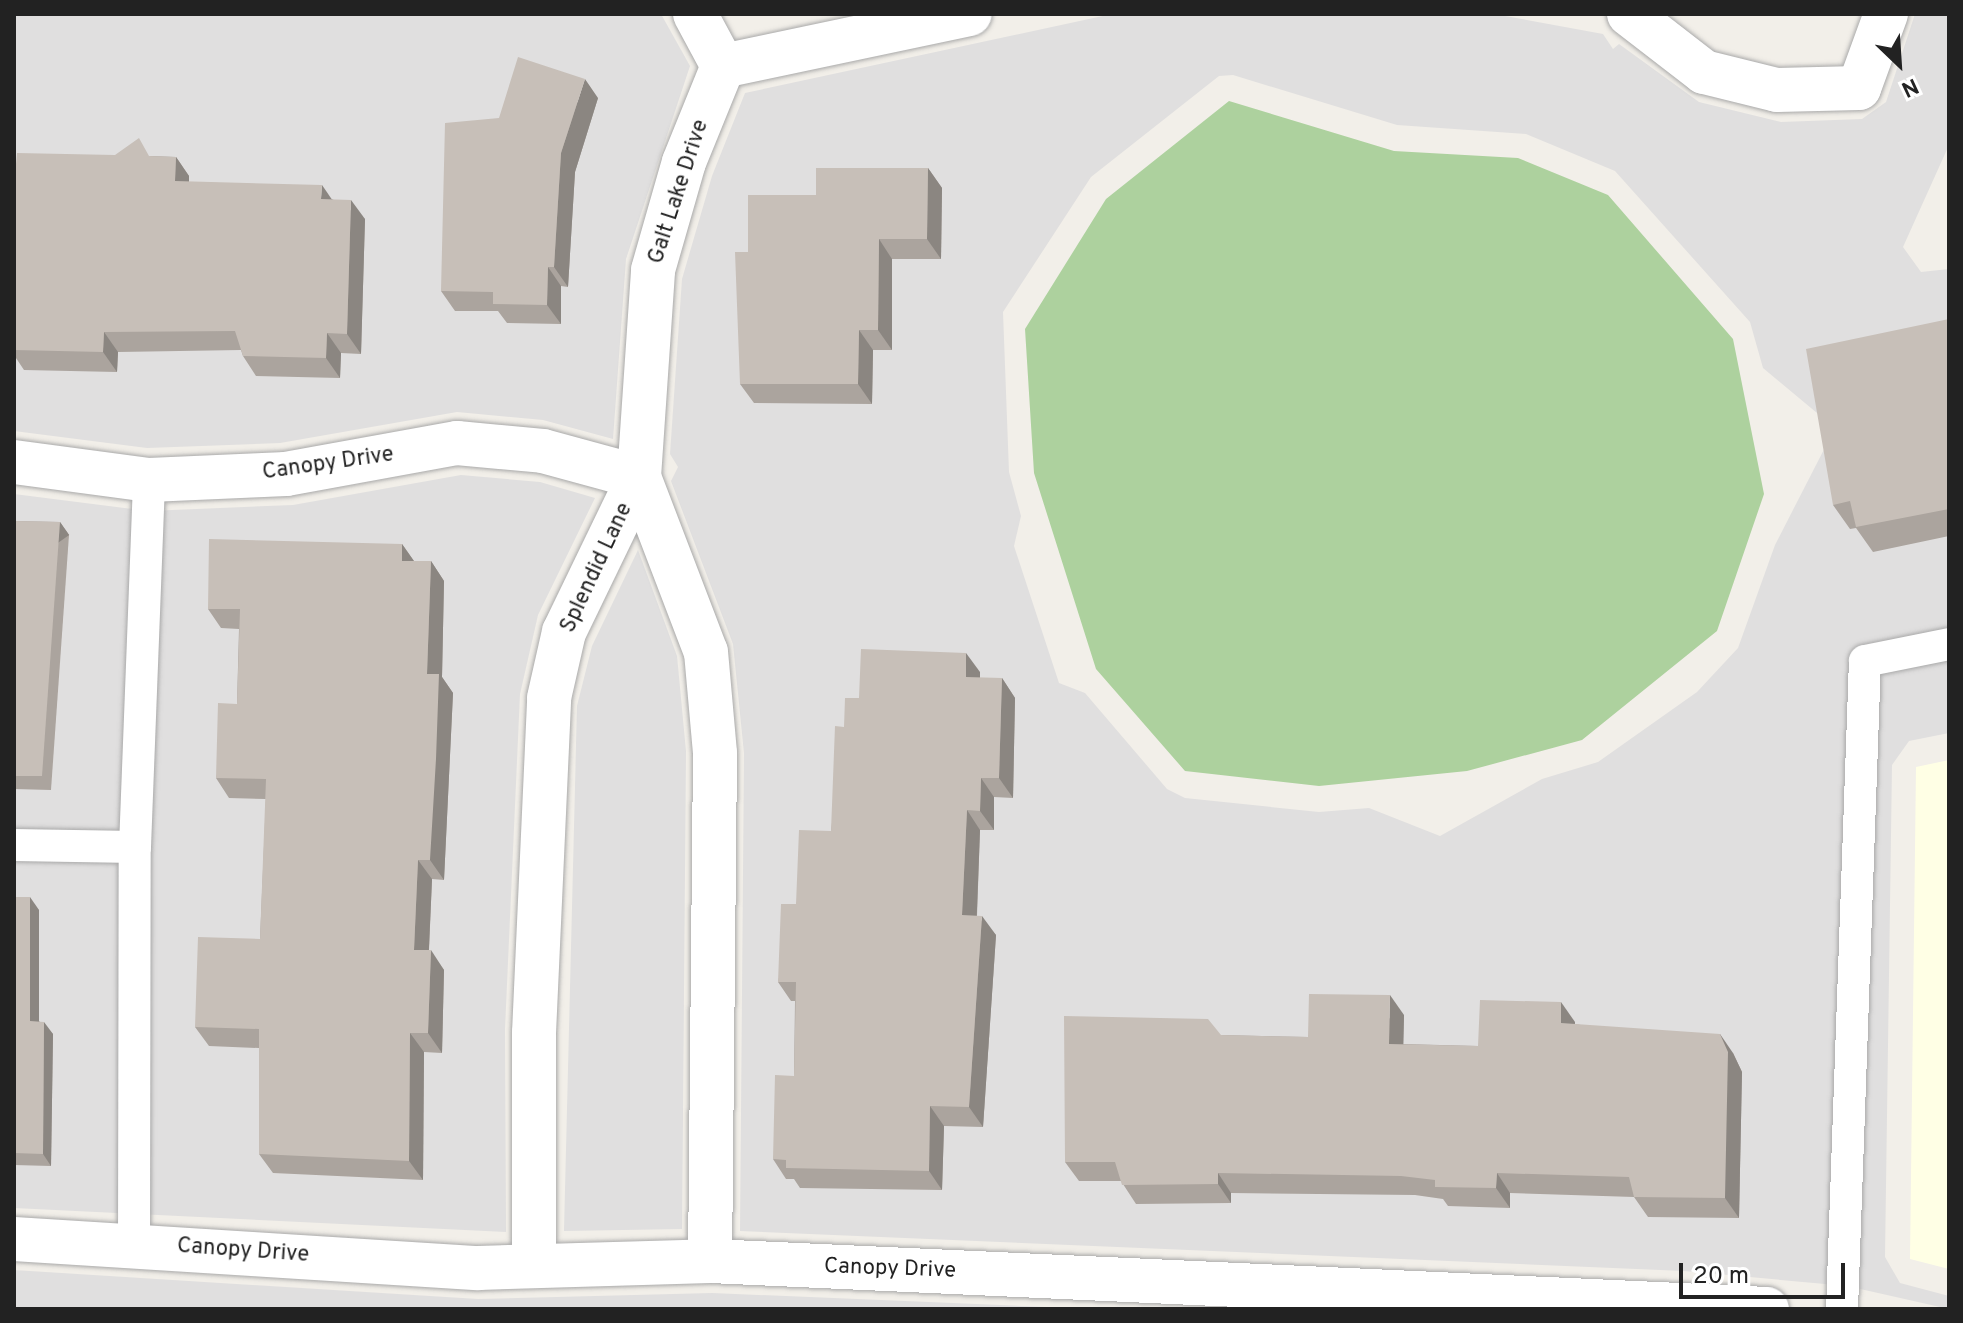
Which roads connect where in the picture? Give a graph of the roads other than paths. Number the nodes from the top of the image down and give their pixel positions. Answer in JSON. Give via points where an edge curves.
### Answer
{"nodes":[{"id":1,"x":695,"y":14,"type":"edge"},
{"id":2,"x":970,"y":14,"type":"edge"},
{"id":3,"x":1629,"y":14,"type":"edge"},
{"id":4,"x":1886,"y":14,"type":"edge"},
{"id":5,"x":723,"y":66,"type":"junction"},
{"id":6,"x":14,"y":462,"type":"edge"},
{"id":7,"x":639,"y":477,"type":"junction"},
{"id":8,"x":149,"y":480,"type":"junction"},
{"id":9,"x":1949,"y":644,"type":"edge"},
{"id":10,"x":14,"y":845,"type":"edge"},
{"id":11,"x":135,"y":847,"type":"junction"},
{"id":12,"x":14,"y":1239,"type":"edge"},
{"id":13,"x":134,"y":1243,"type":"junction"},
{"id":14,"x":710,"y":1261,"type":"junction"},
{"id":15,"x":534,"y":1263,"type":"junction"},
{"id":16,"x":1767,"y":1309,"type":"edge"},
{"id":17,"x":1842,"y":1309,"type":"edge"}],
"edges":[{"from":1,"to":5,"type":"street"},
{"from":2,"to":5,"type":"street"},
{"from":3,"to":4,"type":"street","via":[[1704,72],[1777,90],[1859,88]]},
{"from":5,"to":7,"type":"street","name":"Galt Lake Drive","via":[[684,162],[653,270]]},
{"from":6,"to":8,"type":"street","name":"Canopy Drive"},
{"from":7,"to":8,"type":"street","name":"Canopy Drive","via":[[543,451],[457,443],[286,474]]},
{"from":7,"to":14,"type":"street","name":"Splendid Lane","via":[[706,652],[715,753]]},
{"from":7,"to":15,"type":"street","name":"Splendid Lane","via":[[564,632],[549,698],[534,1033]]},
{"from":8,"to":11,"type":"lane"},
{"from":9,"to":17,"type":"lane","via":[[1865,661]]},
{"from":10,"to":11,"type":"lane"},
{"from":11,"to":13,"type":"lane"},
{"from":12,"to":13,"type":"street","name":"Canopy Drive"},
{"from":13,"to":15,"type":"street","name":"Canopy Drive","via":[[478,1268]]},
{"from":14,"to":15,"type":"street","name":"Canopy Drive"},
{"from":14,"to":16,"type":"street","name":"Canopy Drive"}]}
